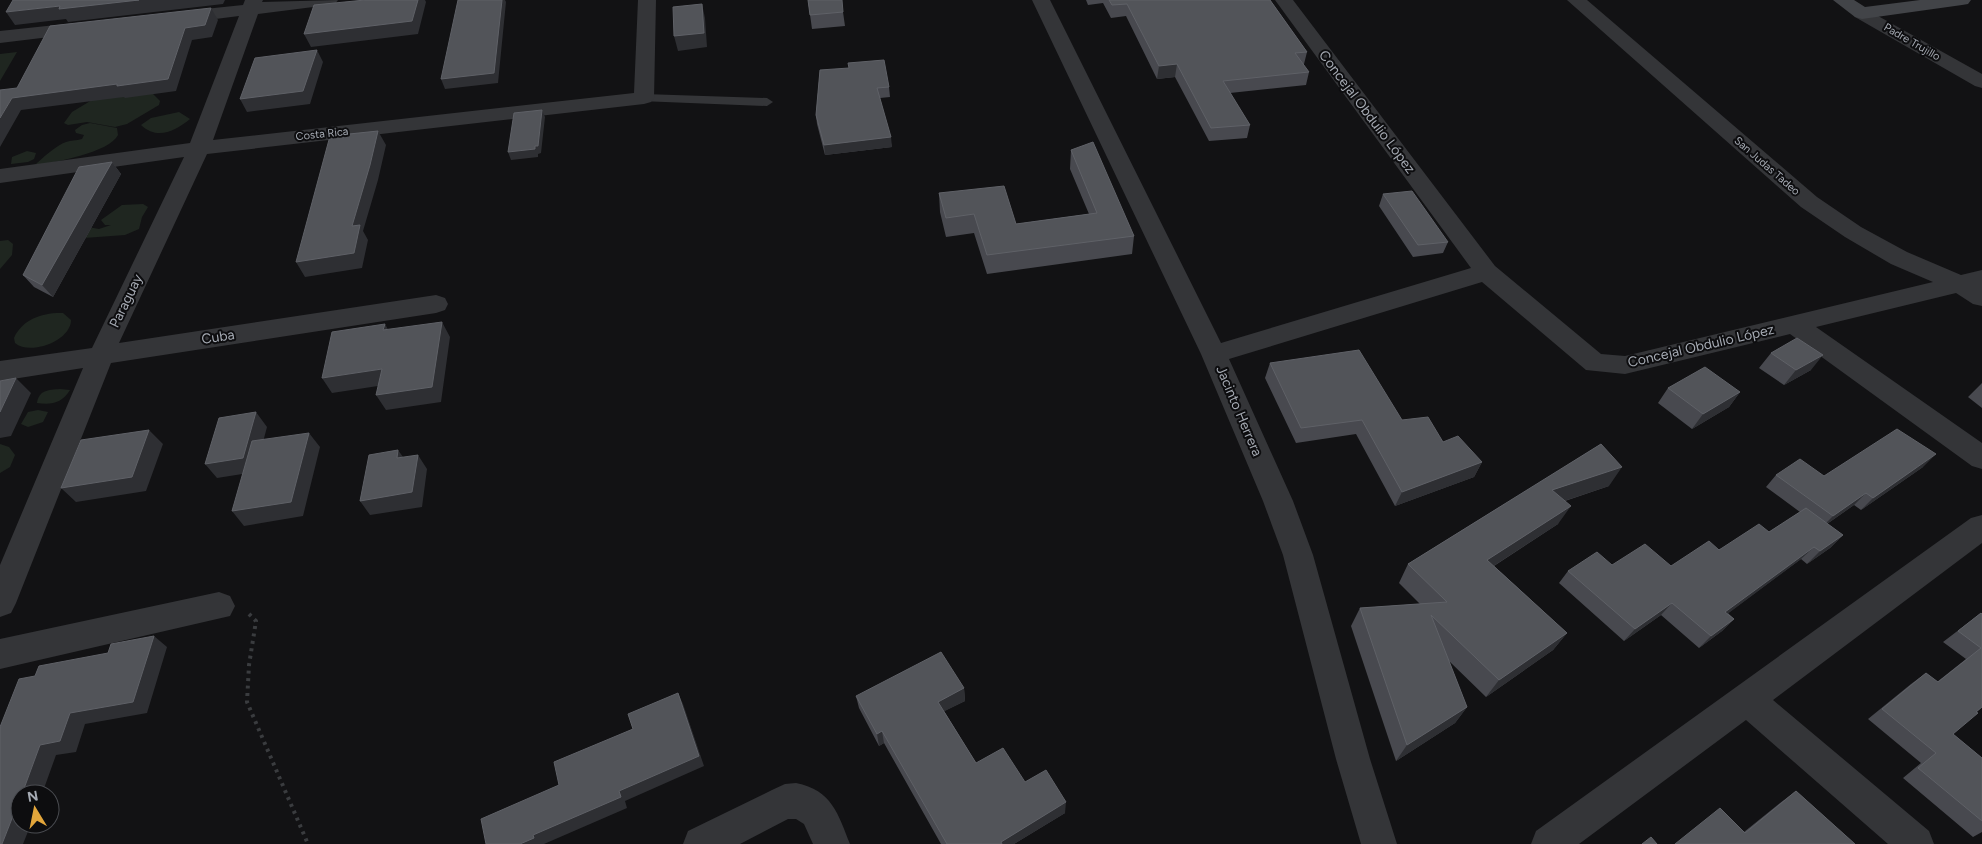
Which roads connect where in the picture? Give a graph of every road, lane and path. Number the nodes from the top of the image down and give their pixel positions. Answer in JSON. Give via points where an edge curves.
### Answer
{"nodes":[{"id":1,"x":329,"y":0,"type":"edge"},
{"id":2,"x":647,"y":0,"type":"edge"},
{"id":3,"x":1042,"y":0,"type":"edge"},
{"id":4,"x":1284,"y":0,"type":"edge"},
{"id":5,"x":1576,"y":0,"type":"edge"},
{"id":6,"x":1842,"y":0,"type":"edge"},
{"id":7,"x":1962,"y":0,"type":"edge"},
{"id":8,"x":252,"y":5,"type":"edge"},
{"id":9,"x":1862,"y":13,"type":"junction"},
{"id":10,"x":154,"y":20,"type":"edge"},
{"id":11,"x":106,"y":26,"type":"edge"},
{"id":12,"x":0,"y":37,"type":"edge"},
{"id":13,"x":1982,"y":82,"type":"edge"},
{"id":14,"x":644,"y":98,"type":"junction"},
{"id":15,"x":767,"y":102,"type":"dead end"},
{"id":16,"x":199,"y":148,"type":"junction"},
{"id":17,"x":0,"y":176,"type":"edge"},
{"id":18,"x":1486,"y":272,"type":"junction"},
{"id":19,"x":1971,"y":281,"type":"edge"},
{"id":20,"x":1982,"y":298,"type":"edge"},
{"id":21,"x":436,"y":304,"type":"dead end"},
{"id":22,"x":1794,"y":324,"type":"junction"},
{"id":23,"x":1214,"y":354,"type":"junction"},
{"id":24,"x":101,"y":355,"type":"junction"},
{"id":25,"x":0,"y":371,"type":"edge"},
{"id":26,"x":1982,"y":458,"type":"edge"},
{"id":27,"x":1982,"y":527,"type":"edge"},
{"id":28,"x":0,"y":602,"type":"edge"},
{"id":29,"x":219,"y":606,"type":"joint"},
{"id":30,"x":0,"y":654,"type":"edge"},
{"id":31,"x":1747,"y":699,"type":"junction"},
{"id":32,"x":308,"y":844,"type":"edge"},
{"id":33,"x":701,"y":844,"type":"edge"},
{"id":34,"x":832,"y":844,"type":"edge"},
{"id":35,"x":1379,"y":844,"type":"edge"},
{"id":36,"x":1549,"y":844,"type":"edge"},
{"id":37,"x":1916,"y":844,"type":"edge"}],
"edges":[{"from":1,"to":8,"type":"street"},
{"from":2,"to":14,"type":"street"},
{"from":3,"to":23,"type":"street","name":"Jacinto Herrera"},
{"from":4,"to":18,"type":"street","name":"Concejal Obdulio López"},
{"from":5,"to":19,"type":"street","name":"San Judas Tadeo","via":[[1809,202],[1899,258]]},
{"from":6,"to":9,"type":"street","name":"Padre Trujillo"},
{"from":7,"to":9,"type":"street"},
{"from":8,"to":10,"type":"street"},
{"from":8,"to":16,"type":"street","name":"Paraguay"},
{"from":9,"to":13,"type":"street","name":"Padre Trujillo"},
{"from":11,"to":12,"type":"street"},
{"from":14,"to":15,"type":"lane"},
{"from":14,"to":16,"type":"street","name":"Costa Rica"},
{"from":16,"to":17,"type":"street","name":"Costa Rica"},
{"from":16,"to":24,"type":"street","name":"Paraguay"},
{"from":18,"to":22,"type":"street","name":"Concejal Obdulio López","via":[[1594,364],[1625,365]]},
{"from":18,"to":23,"type":"street"},
{"from":19,"to":20,"type":"street","name":"San Judas Tadeo"},
{"from":19,"to":22,"type":"street","name":"Concejal Obdulio López"},
{"from":21,"to":24,"type":"street","name":"Cuba"},
{"from":22,"to":26,"type":"street"},
{"from":23,"to":35,"type":"street","name":"Jacinto Herrera","via":[[1298,555]]},
{"from":24,"to":25,"type":"street","name":"Cuba"},
{"from":24,"to":28,"type":"street","name":"Paraguay"},
{"from":27,"to":31,"type":"street"},
{"from":29,"to":30,"type":"street"},
{"from":29,"to":32,"type":"path","via":[[247,612],[256,621],[247,702]]},
{"from":31,"to":36,"type":"street"},
{"from":31,"to":37,"type":"street"},
{"from":33,"to":34,"type":"street","via":[[793,800],[814,806]]}]}
